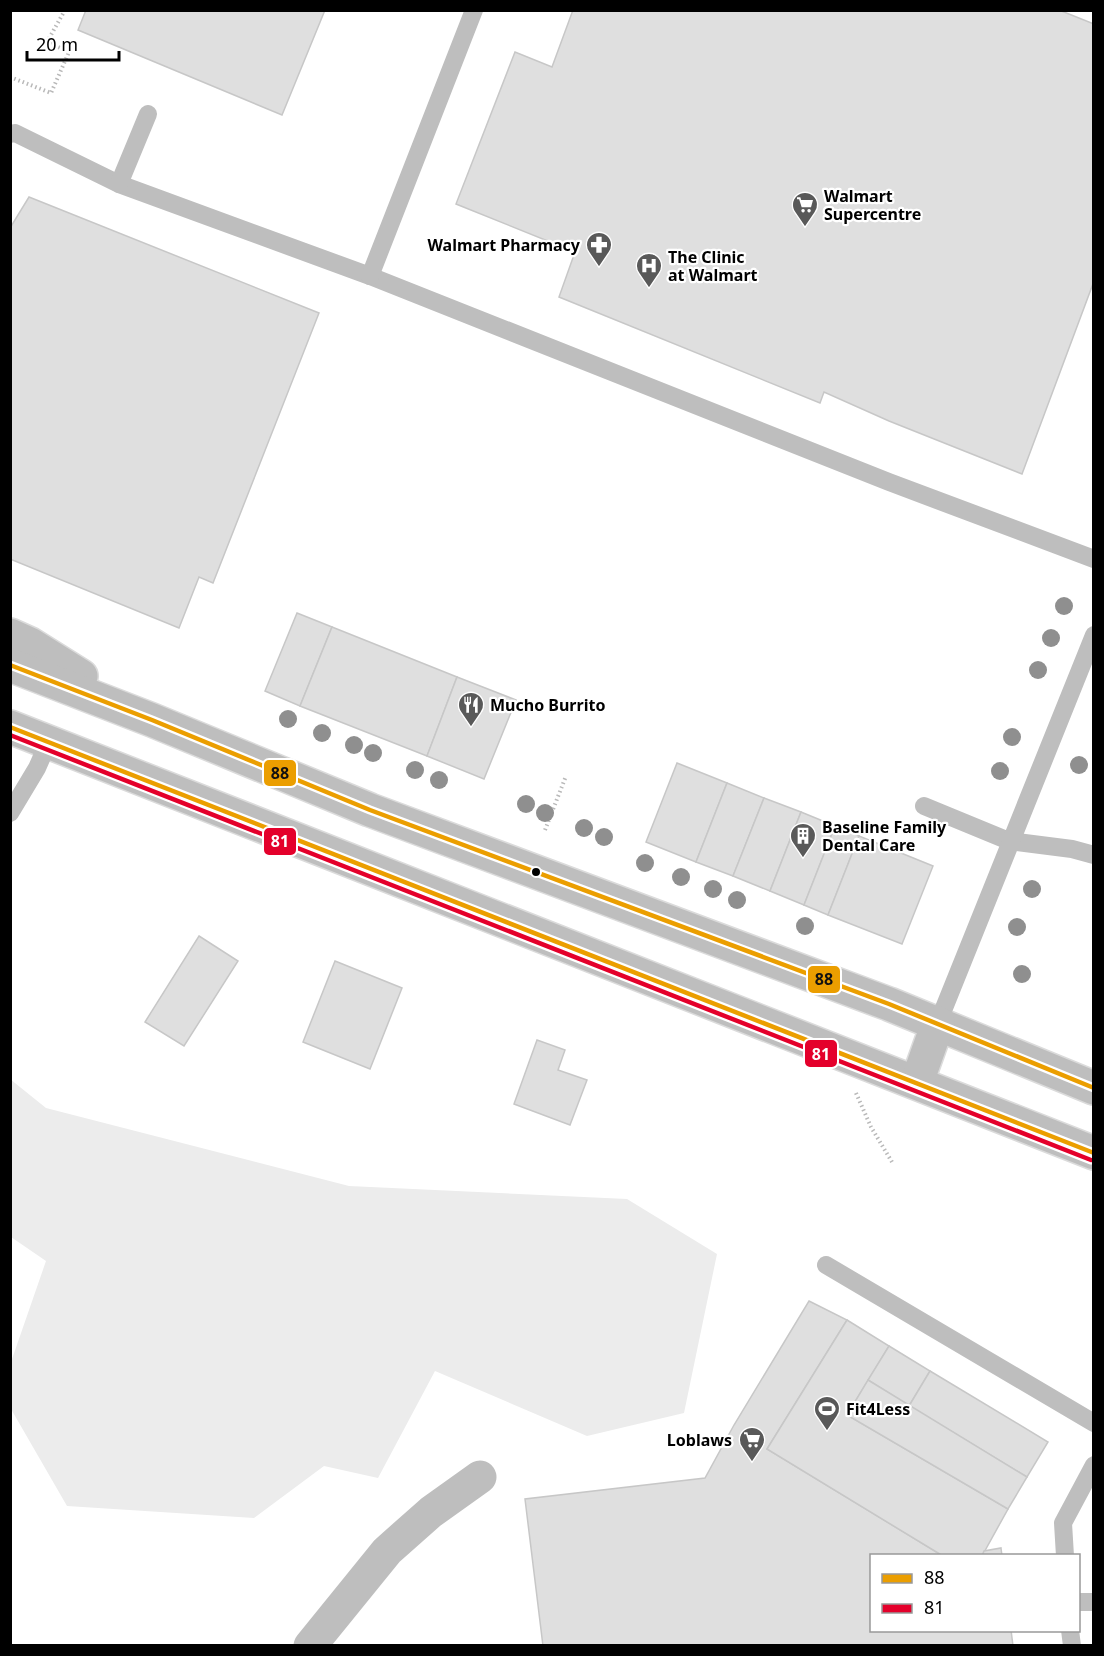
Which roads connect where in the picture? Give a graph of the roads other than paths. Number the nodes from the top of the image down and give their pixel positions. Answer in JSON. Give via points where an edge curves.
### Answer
{"nodes":[{"id":1,"x":474,"y":10,"type":"edge"},
{"id":2,"x":148,"y":114,"type":"dead end"},
{"id":3,"x":12,"y":131,"type":"edge"},
{"id":4,"x":119,"y":184,"type":"junction"},
{"id":5,"x":370,"y":276,"type":"junction"},
{"id":6,"x":1094,"y":559,"type":"edge"},
{"id":7,"x":10,"y":635,"type":"edge"},
{"id":8,"x":1094,"y":635,"type":"edge"},
{"id":9,"x":10,"y":665,"type":"edge"},
{"id":10,"x":152,"y":720,"type":"junction"},
{"id":11,"x":10,"y":727,"type":"edge"},
{"id":12,"x":49,"y":741,"type":"junction"},
{"id":13,"x":924,"y":806,"type":"dead end"},
{"id":14,"x":10,"y":813,"type":"edge"},
{"id":15,"x":1009,"y":840,"type":"junction"},
{"id":16,"x":1094,"y":855,"type":"edge"},
{"id":17,"x":938,"y":1023,"type":"junction"},
{"id":18,"x":917,"y":1082,"type":"junction"},
{"id":19,"x":1094,"y":1088,"type":"edge"},
{"id":20,"x":1094,"y":1153,"type":"edge"},
{"id":21,"x":826,"y":1265,"type":"dead end"},
{"id":22,"x":1094,"y":1423,"type":"edge"},
{"id":23,"x":1094,"y":1465,"type":"edge"},
{"id":24,"x":480,"y":1477,"type":"dead end"},
{"id":25,"x":1065,"y":1554,"type":"edge"},
{"id":26,"x":310,"y":1646,"type":"edge"}],
"edges":[{"from":1,"to":5,"type":"lane"},
{"from":2,"to":4,"type":"lane"},
{"from":3,"to":4,"type":"lane"},
{"from":4,"to":5,"type":"lane"},
{"from":5,"to":6,"type":"lane"},
{"from":7,"to":10,"type":"main road"},
{"from":8,"to":15,"type":"lane"},
{"from":9,"to":10,"type":"main road"},
{"from":10,"to":17,"type":"main road","via":[[370,810]]},
{"from":11,"to":12,"type":"main road"},
{"from":12,"to":14,"type":"lane"},
{"from":12,"to":18,"type":"main road"},
{"from":13,"to":15,"type":"lane"},
{"from":15,"to":16,"type":"lane"},
{"from":15,"to":17,"type":"lane"},
{"from":17,"to":18,"type":"main road"},
{"from":17,"to":19,"type":"main road"},
{"from":18,"to":20,"type":"main road"},
{"from":21,"to":22,"type":"lane"},
{"from":23,"to":25,"type":"lane","via":[[1063,1523]]},
{"from":24,"to":26,"type":"main road","via":[[431,1512],[387,1551]]}]}
